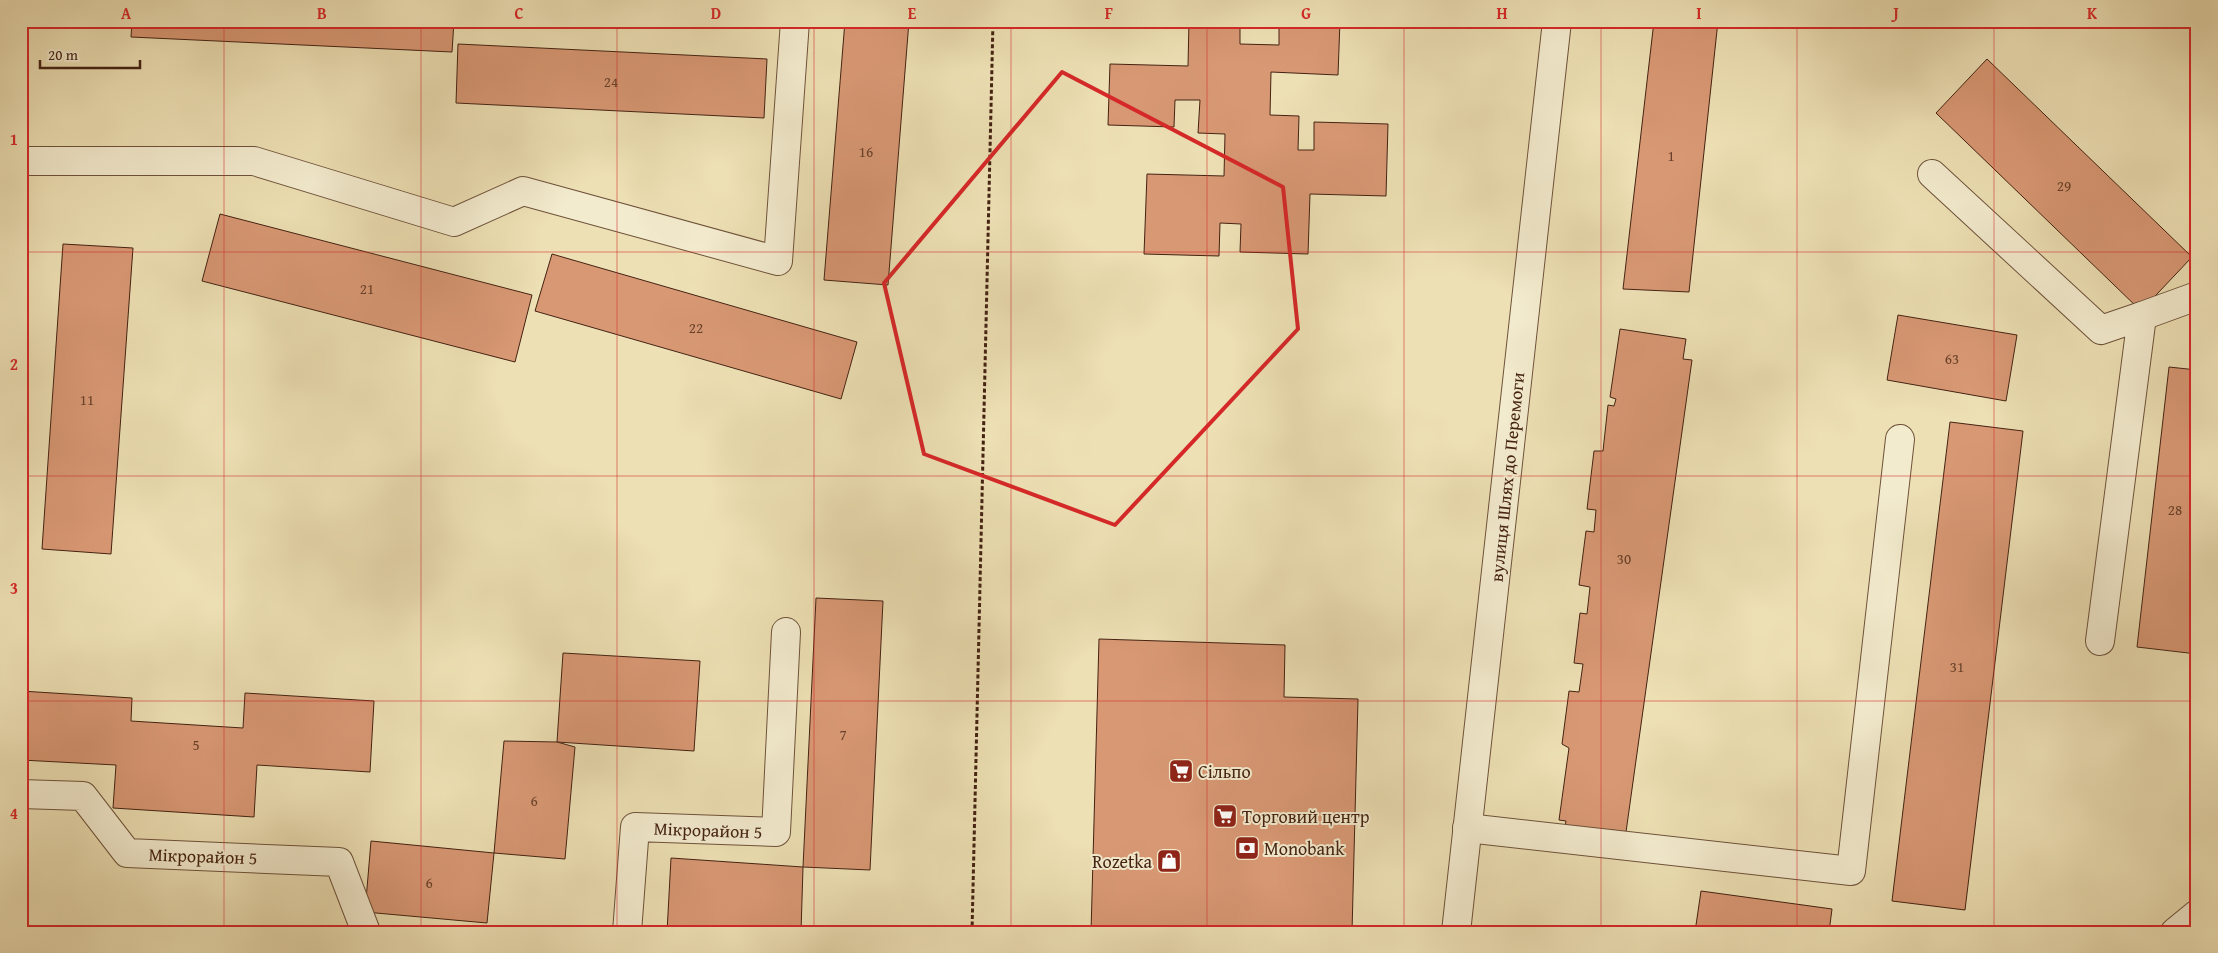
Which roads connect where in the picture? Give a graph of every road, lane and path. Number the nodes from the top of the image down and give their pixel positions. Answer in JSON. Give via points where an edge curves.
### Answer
{"nodes":[{"id":1,"x":795,"y":21,"type":"edge"},
{"id":2,"x":993,"y":21,"type":"edge"},
{"id":3,"x":1557,"y":21,"type":"edge"},
{"id":4,"x":21,"y":161,"type":"edge"},
{"id":5,"x":1932,"y":174,"type":"dead end"},
{"id":6,"x":2197,"y":296,"type":"edge"},
{"id":7,"x":2142,"y":316,"type":"junction"},
{"id":8,"x":1900,"y":439,"type":"dead end"},
{"id":9,"x":786,"y":632,"type":"dead end"},
{"id":10,"x":2100,"y":641,"type":"dead end"},
{"id":11,"x":21,"y":794,"type":"edge"},
{"id":12,"x":1467,"y":828,"type":"junction"},
{"id":13,"x":2197,"y":914,"type":"edge"},
{"id":14,"x":366,"y":932,"type":"edge"},
{"id":15,"x":627,"y":932,"type":"edge"},
{"id":16,"x":972,"y":932,"type":"edge"},
{"id":17,"x":1456,"y":932,"type":"edge"},
{"id":18,"x":2175,"y":932,"type":"edge"}],
"edges":[{"from":1,"to":4,"type":"street","via":[[778,261],[523,190],[454,222],[254,161]]},
{"from":2,"to":16,"type":"path"},
{"from":3,"to":12,"type":"street","name":"вулиця Шлях до Перемоги"},
{"from":5,"to":7,"type":"street","via":[[2101,330]]},
{"from":6,"to":7,"type":"street"},
{"from":7,"to":10,"type":"street"},
{"from":8,"to":12,"type":"street","via":[[1851,871]]},
{"from":9,"to":15,"type":"street","name":"Мікрорайон 5","via":[[776,832],[635,827]]},
{"from":11,"to":14,"type":"street","name":"Мікрорайон 5","via":[[83,796],[127,853],[339,862]]},
{"from":12,"to":17,"type":"street","name":"вулиця Шлях до Перемоги"},
{"from":13,"to":18,"type":"street"}]}
